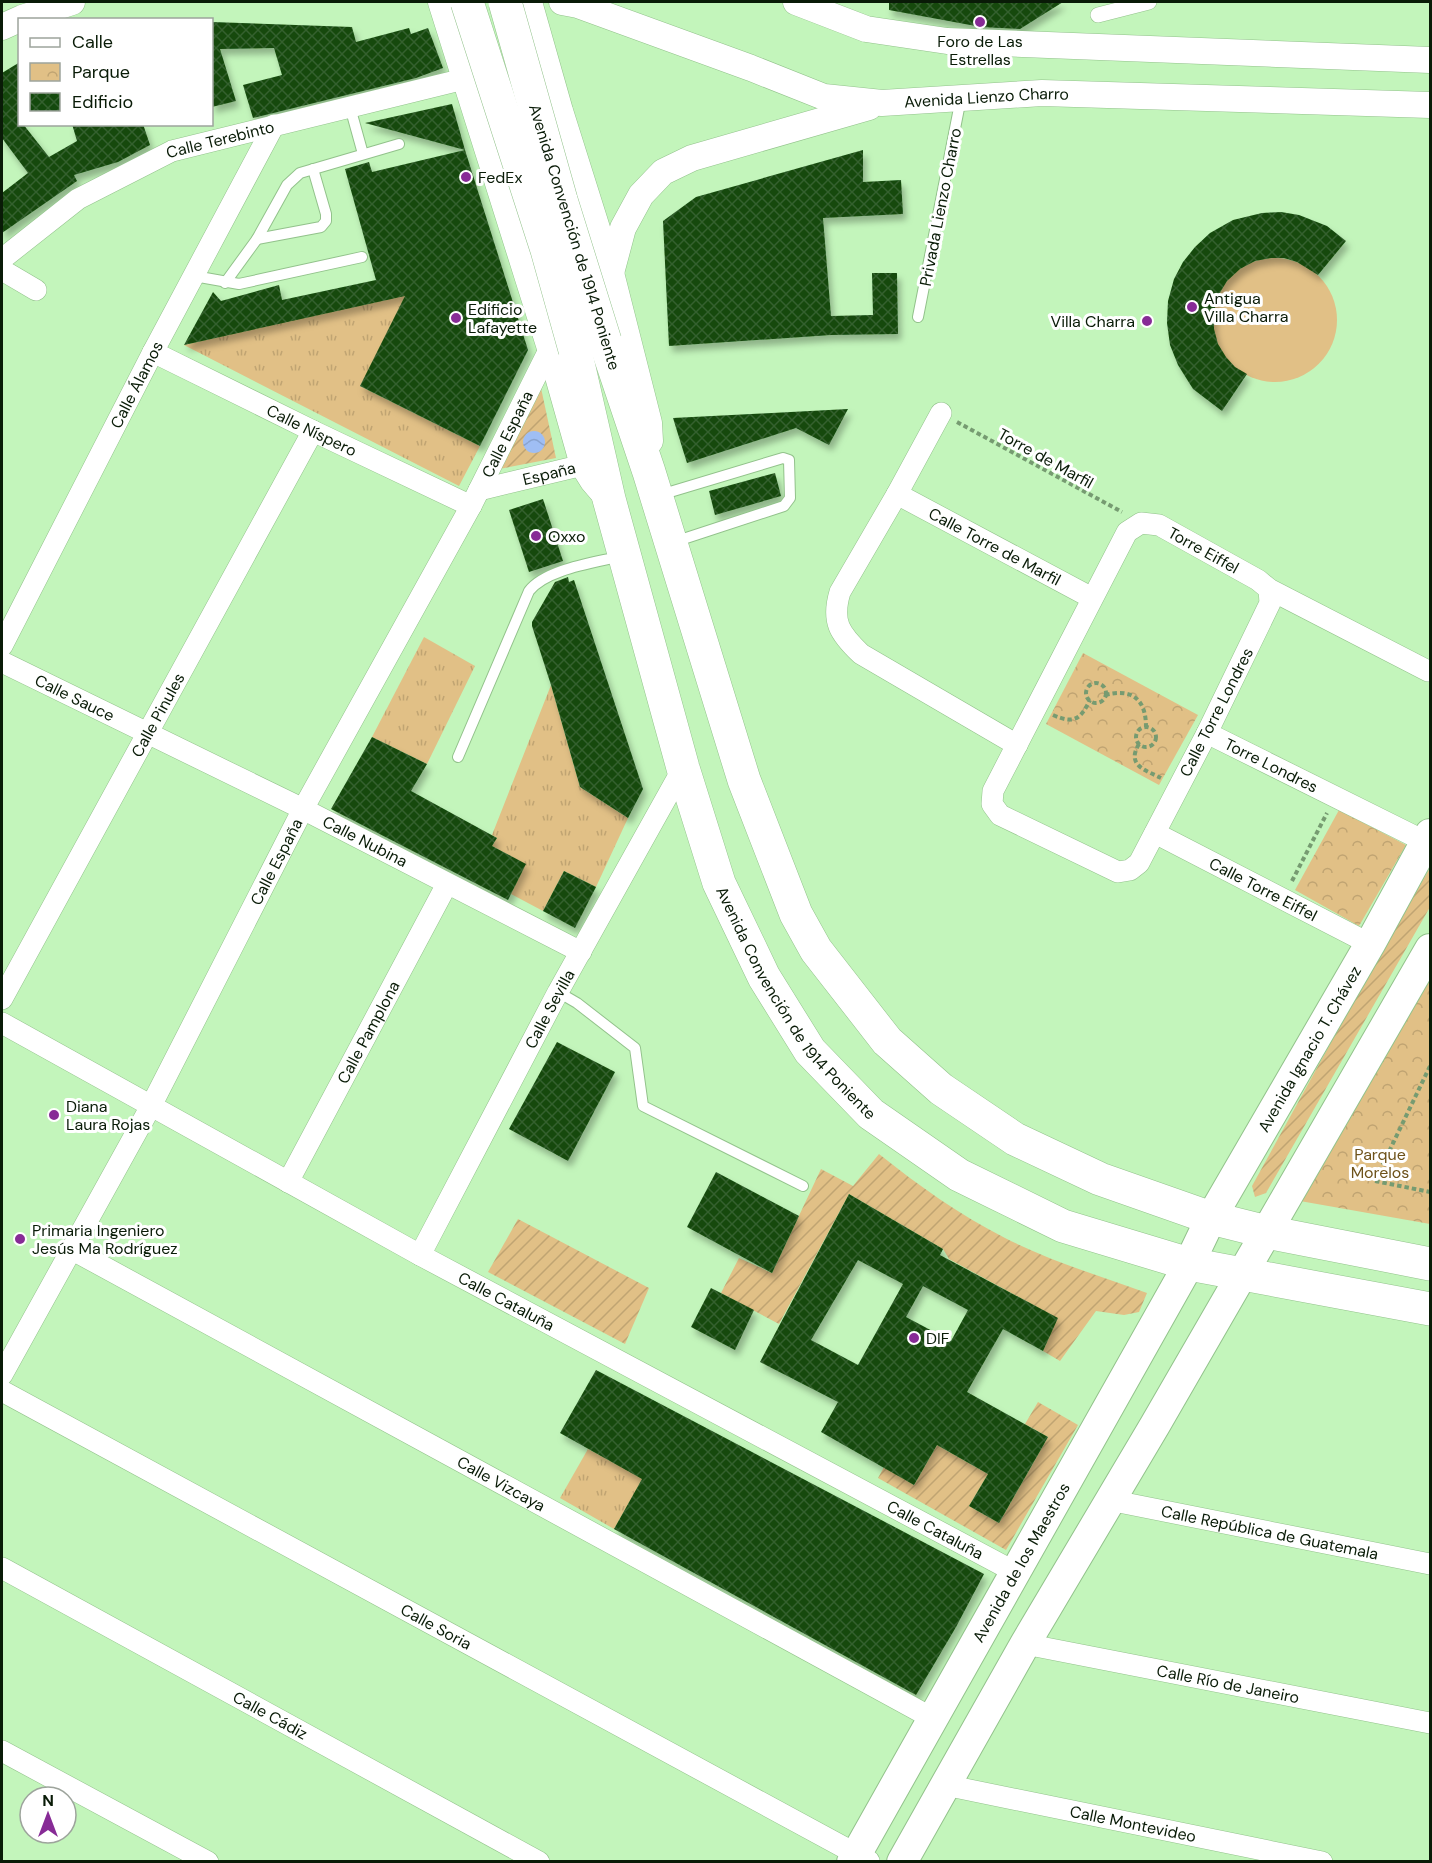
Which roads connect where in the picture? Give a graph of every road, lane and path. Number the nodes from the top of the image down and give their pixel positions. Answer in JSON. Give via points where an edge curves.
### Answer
{"nodes":[{"id":1,"x":72,"y":2,"type":"edge"},
{"id":2,"x":441,"y":2,"type":"edge"},
{"id":3,"x":467,"y":2,"type":"edge"},
{"id":4,"x":505,"y":2,"type":"edge"},
{"id":5,"x":529,"y":2,"type":"edge"},
{"id":6,"x":562,"y":2,"type":"edge"},
{"id":7,"x":796,"y":2,"type":"edge"},
{"id":8,"x":1149,"y":2,"type":"edge"},
{"id":9,"x":1098,"y":15,"type":"dead end"},
{"id":10,"x":22,"y":18,"type":"edge"},
{"id":11,"x":18,"y":20,"type":"edge"},
{"id":12,"x":2,"y":27,"type":"edge"},
{"id":13,"x":1431,"y":60,"type":"edge"},
{"id":14,"x":464,"y":79,"type":"junction"},
{"id":15,"x":961,"y":98,"type":"junction"},
{"id":16,"x":882,"y":103,"type":"junction"},
{"id":17,"x":1431,"y":105,"type":"edge"},
{"id":18,"x":350,"y":107,"type":"junction"},
{"id":19,"x":560,"y":111,"type":"junction"},
{"id":20,"x":274,"y":125,"type":"junction"},
{"id":21,"x":484,"y":137,"type":"junction"},
{"id":22,"x":399,"y":144,"type":"dead end"},
{"id":23,"x":363,"y":154,"type":"junction"},
{"id":24,"x":313,"y":169,"type":"junction"},
{"id":25,"x":257,"y":239,"type":"junction"},
{"id":26,"x":362,"y":257,"type":"dead end"},
{"id":27,"x":2,"y":259,"type":"edge"},
{"id":28,"x":2,"y":270,"type":"edge"},
{"id":29,"x":611,"y":273,"type":"junction"},
{"id":30,"x":194,"y":276,"type":"junction"},
{"id":31,"x":225,"y":283,"type":"junction"},
{"id":32,"x":36,"y":290,"type":"dead end"},
{"id":33,"x":918,"y":317,"type":"dead end"},
{"id":34,"x":576,"y":346,"type":"junction"},
{"id":35,"x":153,"y":351,"type":"junction"},
{"id":36,"x":940,"y":413,"type":"joint"},
{"id":37,"x":313,"y":431,"type":"junction"},
{"id":38,"x":583,"y":465,"type":"junction"},
{"id":39,"x":652,"y":484,"type":"junction"},
{"id":40,"x":897,"y":495,"type":"junction"},
{"id":41,"x":475,"y":498,"type":"junction"},
{"id":42,"x":609,"y":499,"type":"junction"},
{"id":43,"x":1141,"y":523,"type":"junction"},
{"id":44,"x":671,"y":543,"type":"junction"},
{"id":45,"x":625,"y":556,"type":"junction"},
{"id":46,"x":1269,"y":589,"type":"junction"},
{"id":47,"x":1092,"y":598,"type":"junction"},
{"id":48,"x":2,"y":646,"type":"edge"},
{"id":49,"x":2,"y":662,"type":"edge"},
{"id":50,"x":1428,"y":671,"type":"dead end"},
{"id":51,"x":1105,"y":695,"type":"junction"},
{"id":52,"x":1090,"y":700,"type":"junction"},
{"id":53,"x":1036,"y":708,"type":"junction"},
{"id":54,"x":1146,"y":727,"type":"junction"},
{"id":55,"x":148,"y":734,"type":"junction"},
{"id":56,"x":1207,"y":734,"type":"junction"},
{"id":57,"x":1139,"y":744,"type":"junction"},
{"id":58,"x":1017,"y":745,"type":"junction"},
{"id":59,"x":458,"y":757,"type":"dead end"},
{"id":60,"x":683,"y":768,"type":"junction"},
{"id":61,"x":1179,"y":787,"type":"junction"},
{"id":62,"x":1335,"y":796,"type":"junction"},
{"id":63,"x":303,"y":809,"type":"junction"},
{"id":64,"x":1155,"y":833,"type":"junction"},
{"id":65,"x":1428,"y":838,"type":"edge"},
{"id":66,"x":447,"y":884,"type":"junction"},
{"id":67,"x":1283,"y":898,"type":"junction"},
{"id":68,"x":1370,"y":944,"type":"junction"},
{"id":69,"x":1431,"y":949,"type":"edge"},
{"id":70,"x":581,"y":952,"type":"junction"},
{"id":71,"x":558,"y":992,"type":"junction"},
{"id":72,"x":2,"y":999,"type":"edge"},
{"id":73,"x":2,"y":1023,"type":"edge"},
{"id":74,"x":1431,"y":1066,"type":"edge"},
{"id":75,"x":151,"y":1106,"type":"junction"},
{"id":76,"x":288,"y":1182,"type":"junction"},
{"id":77,"x":802,"y":1186,"type":"dead end"},
{"id":78,"x":1431,"y":1192,"type":"edge"},
{"id":79,"x":1211,"y":1218,"type":"junction"},
{"id":80,"x":1267,"y":1232,"type":"junction"},
{"id":81,"x":71,"y":1249,"type":"junction"},
{"id":82,"x":420,"y":1255,"type":"junction"},
{"id":83,"x":1189,"y":1264,"type":"junction"},
{"id":84,"x":1431,"y":1264,"type":"edge"},
{"id":85,"x":1242,"y":1274,"type":"junction"},
{"id":86,"x":1431,"y":1309,"type":"edge"},
{"id":87,"x":2,"y":1375,"type":"edge"},
{"id":88,"x":2,"y":1391,"type":"edge"},
{"id":89,"x":1109,"y":1500,"type":"junction"},
{"id":90,"x":1431,"y":1564,"type":"edge"},
{"id":91,"x":2,"y":1568,"type":"edge"},
{"id":92,"x":1015,"y":1572,"type":"junction"},
{"id":93,"x":1025,"y":1644,"type":"junction"},
{"id":94,"x":932,"y":1718,"type":"junction"},
{"id":95,"x":1431,"y":1723,"type":"edge"},
{"id":96,"x":2,"y":1751,"type":"edge"},
{"id":97,"x":945,"y":1785,"type":"junction"},
{"id":98,"x":859,"y":1859,"type":"edge"},
{"id":99,"x":208,"y":1862,"type":"edge"},
{"id":100,"x":539,"y":1862,"type":"edge"},
{"id":101,"x":902,"y":1862,"type":"edge"},
{"id":102,"x":1322,"y":1862,"type":"edge"}],
"edges":[{"from":1,"to":10,"type":"street"},
{"from":2,"to":14,"type":"street","name":"Avenida Convención de 1914 Poniente"},
{"from":3,"to":34,"type":"main road","name":"Avenida Convención de 1914 Poniente","bridge":true},
{"from":4,"to":34,"type":"main road","name":"Avenida Convención de 1914 Poniente","bridge":true,"via":[[561,200]]},
{"from":5,"to":19,"type":"street","name":"Avenida Convención de 1914 Poniente"},
{"from":6,"to":16,"type":"street","name":"Avenida Lienzo Charro","via":[[824,97]]},
{"from":7,"to":13,"type":"street","via":[[866,29],[947,41]]},
{"from":8,"to":9,"type":"street"},
{"from":11,"to":12,"type":"street"},
{"from":14,"to":18,"type":"street","name":"Calle Terebinto"},
{"from":14,"to":21,"type":"street","name":"Avenida Convención de 1914 Poniente"},
{"from":15,"to":16,"type":"street","name":"Avenida Lienzo Charro"},
{"from":15,"to":17,"type":"street","name":"Avenida Lienzo Charro","via":[[1042,93]]},
{"from":15,"to":33,"type":"lane","name":"Privada Lienzo Charro"},
{"from":16,"to":29,"type":"street","via":[[692,158],[663,172],[641,195],[623,228]]},
{"from":18,"to":20,"type":"street","name":"Calle Terebinto"},
{"from":18,"to":23,"type":"lane"},
{"from":19,"to":21,"type":"street","via":[[544,103],[512,104],[495,117]]},
{"from":19,"to":29,"type":"street","name":"Avenida Convención de 1914 Poniente"},
{"from":20,"to":27,"type":"street","name":"Calle Terebinto","via":[[172,152],[78,199]]},
{"from":20,"to":30,"type":"street","name":"Calle Álamos"},
{"from":21,"to":34,"type":"street","name":"Avenida Convención de 1914 Poniente"},
{"from":22,"to":23,"type":"lane"},
{"from":23,"to":24,"type":"lane"},
{"from":24,"to":25,"type":"lane","via":[[300,173],[287,185]]},
{"from":24,"to":25,"type":"lane","via":[[326,221],[321,227]]},
{"from":25,"to":31,"type":"lane"},
{"from":26,"to":31,"type":"lane","via":[[256,281]]},
{"from":28,"to":32,"type":"street"},
{"from":29,"to":39,"type":"street","name":"Avenida Convención de 1914 Poniente","via":[[649,423]]},
{"from":30,"to":31,"type":"lane"},
{"from":30,"to":35,"type":"street","name":"Calle Álamos"},
{"from":34,"to":38,"type":"street","name":"Avenida Convención de 1914 Poniente"},
{"from":34,"to":39,"type":"main road","name":"Avenida Convención de 1914 Poniente"},
{"from":34,"to":41,"type":"street","name":"Calle España"},
{"from":34,"to":42,"type":"main road","name":"Avenida Convención de 1914 Poniente"},
{"from":35,"to":37,"type":"street","name":"Calle Níspero"},
{"from":35,"to":48,"type":"street","name":"Calle Álamos"},
{"from":36,"to":40,"type":"street"},
{"from":36,"to":43,"type":"path","name":"Torre de Marfil"},
{"from":37,"to":41,"type":"street","name":"Calle Níspero"},
{"from":37,"to":55,"type":"street","name":"Calle Pinules"},
{"from":38,"to":41,"type":"street","name":"España"},
{"from":38,"to":42,"type":"street","name":"Avenida Convención de 1914 Poniente"},
{"from":39,"to":44,"type":"main road","name":"Avenida Convención de 1914 Poniente"},
{"from":39,"to":44,"type":"lane","via":[[783,458],[789,460],[790,498],[784,506]]},
{"from":40,"to":47,"type":"street","name":"Calle Torre de Marfil"},
{"from":40,"to":58,"type":"street","via":[[840,592],[835,607],[844,638],[861,654]]},
{"from":41,"to":63,"type":"street","name":"Calle España"},
{"from":42,"to":45,"type":"main road","name":"Avenida Convención de 1914 Poniente"},
{"from":43,"to":46,"type":"street","name":"Torre Eiffel","via":[[1159,525]]},
{"from":43,"to":47,"type":"street","via":[[1127,532]]},
{"from":44,"to":79,"type":"main road","name":"Avenida Convención de 1914 Poniente","via":[[744,780],[796,914],[816,950],[887,1041],[940,1089],[1015,1139],[1100,1179]]},
{"from":45,"to":59,"type":"lane","via":[[536,582]]},
{"from":45,"to":60,"type":"main road","name":"Avenida Convención de 1914 Poniente"},
{"from":46,"to":50,"type":"street","name":"Torre Eiffel"},
{"from":46,"to":56,"type":"street","name":"Calle Torre Londres","via":[[1270,603]]},
{"from":47,"to":53,"type":"street"},
{"from":49,"to":55,"type":"street","name":"Calle Sauce"},
{"from":51,"to":52,"type":"path","via":[[1099,702]]},
{"from":51,"to":52,"type":"path","via":[[1100,684],[1091,684],[1086,692]]},
{"from":51,"to":54,"type":"path","via":[[1124,692],[1141,702]]},
{"from":52,"to":53,"type":"path","via":[[1083,715],[1074,719],[1062,719]]},
{"from":53,"to":58,"type":"street"},
{"from":54,"to":57,"type":"path","via":[[1138,732]]},
{"from":54,"to":57,"type":"path","via":[[1155,732],[1155,741],[1148,746]]},
{"from":55,"to":63,"type":"street","name":"Calle Nubina"},
{"from":55,"to":72,"type":"street","name":"Calle Pinules"},
{"from":56,"to":61,"type":"street","name":"Calle Torre Londres"},
{"from":56,"to":62,"type":"street","name":"Torre Londres"},
{"from":57,"to":61,"type":"path","via":[[1134,760],[1140,767]]},
{"from":58,"to":64,"type":"street","via":[[993,791],[992,804],[1000,815],[1118,872],[1139,863]]},
{"from":60,"to":70,"type":"street","name":"Calle Sevilla"},
{"from":60,"to":83,"type":"main road","name":"Avenida Convención de 1914 Poniente","via":[[719,883],[764,977],[810,1051],[871,1114],[959,1175],[1063,1226]]},
{"from":61,"to":64,"type":"street","name":"Calle Torre Londres"},
{"from":62,"to":65,"type":"street","name":"Torre Londres"},
{"from":62,"to":67,"type":"path","name":"Torre Londres"},
{"from":63,"to":66,"type":"street","name":"Calle Nubina"},
{"from":63,"to":75,"type":"street","name":"Calle España"},
{"from":64,"to":67,"type":"street","name":"Calle Torre Eiffel"},
{"from":65,"to":68,"type":"main road","name":"Avenida Ignacio T. Chávez"},
{"from":66,"to":70,"type":"street","name":"Calle Nubina"},
{"from":66,"to":76,"type":"street","name":"Calle Pamplona"},
{"from":67,"to":68,"type":"street","name":"Calle Torre Eiffel"},
{"from":68,"to":79,"type":"main road","name":"Avenida Ignacio T. Chávez"},
{"from":69,"to":80,"type":"main road"},
{"from":70,"to":71,"type":"street","name":"Calle Sevilla"},
{"from":71,"to":77,"type":"lane","via":[[635,1048],[643,1106]]},
{"from":71,"to":82,"type":"street","name":"Calle Sevilla"},
{"from":73,"to":75,"type":"street","name":"Calle Cataluña"},
{"from":74,"to":78,"type":"path","via":[[1375,1181]]},
{"from":75,"to":76,"type":"street","name":"Calle Cataluña"},
{"from":75,"to":81,"type":"street","name":"Calle España"},
{"from":76,"to":82,"type":"street","name":"Calle Cataluña"},
{"from":79,"to":80,"type":"main road","name":"Avenida Convención de 1914 Poniente"},
{"from":79,"to":83,"type":"main road","name":"Avenida Ignacio T. Chávez"},
{"from":80,"to":84,"type":"main road","name":"Avenida Convención de 1914 Poniente"},
{"from":80,"to":85,"type":"main road"},
{"from":81,"to":87,"type":"street","name":"Calle España"},
{"from":81,"to":94,"type":"street","name":"Calle Vizcaya"},
{"from":82,"to":92,"type":"street","name":"Calle Cataluña"},
{"from":83,"to":85,"type":"main road","name":"Avenida Convención de 1914 Poniente"},
{"from":83,"to":92,"type":"main road","name":"Avenida de los Maestros"},
{"from":85,"to":86,"type":"main road","name":"Avenida Convención de 1914 Poniente"},
{"from":85,"to":89,"type":"main road"},
{"from":88,"to":98,"type":"street","name":"Calle Soria"},
{"from":89,"to":90,"type":"street","name":"Calle República de Guatemala"},
{"from":89,"to":93,"type":"main road"},
{"from":91,"to":100,"type":"street","name":"Calle Cádiz"},
{"from":92,"to":94,"type":"main road","name":"Avenida de los Maestros"},
{"from":93,"to":95,"type":"street","name":"Calle Río de Janeiro"},
{"from":93,"to":97,"type":"main road"},
{"from":94,"to":98,"type":"main road","name":"Avenida de los Maestros"},
{"from":96,"to":99,"type":"street"},
{"from":97,"to":101,"type":"main road"},
{"from":97,"to":102,"type":"street","name":"Calle Montevideo"}]}
